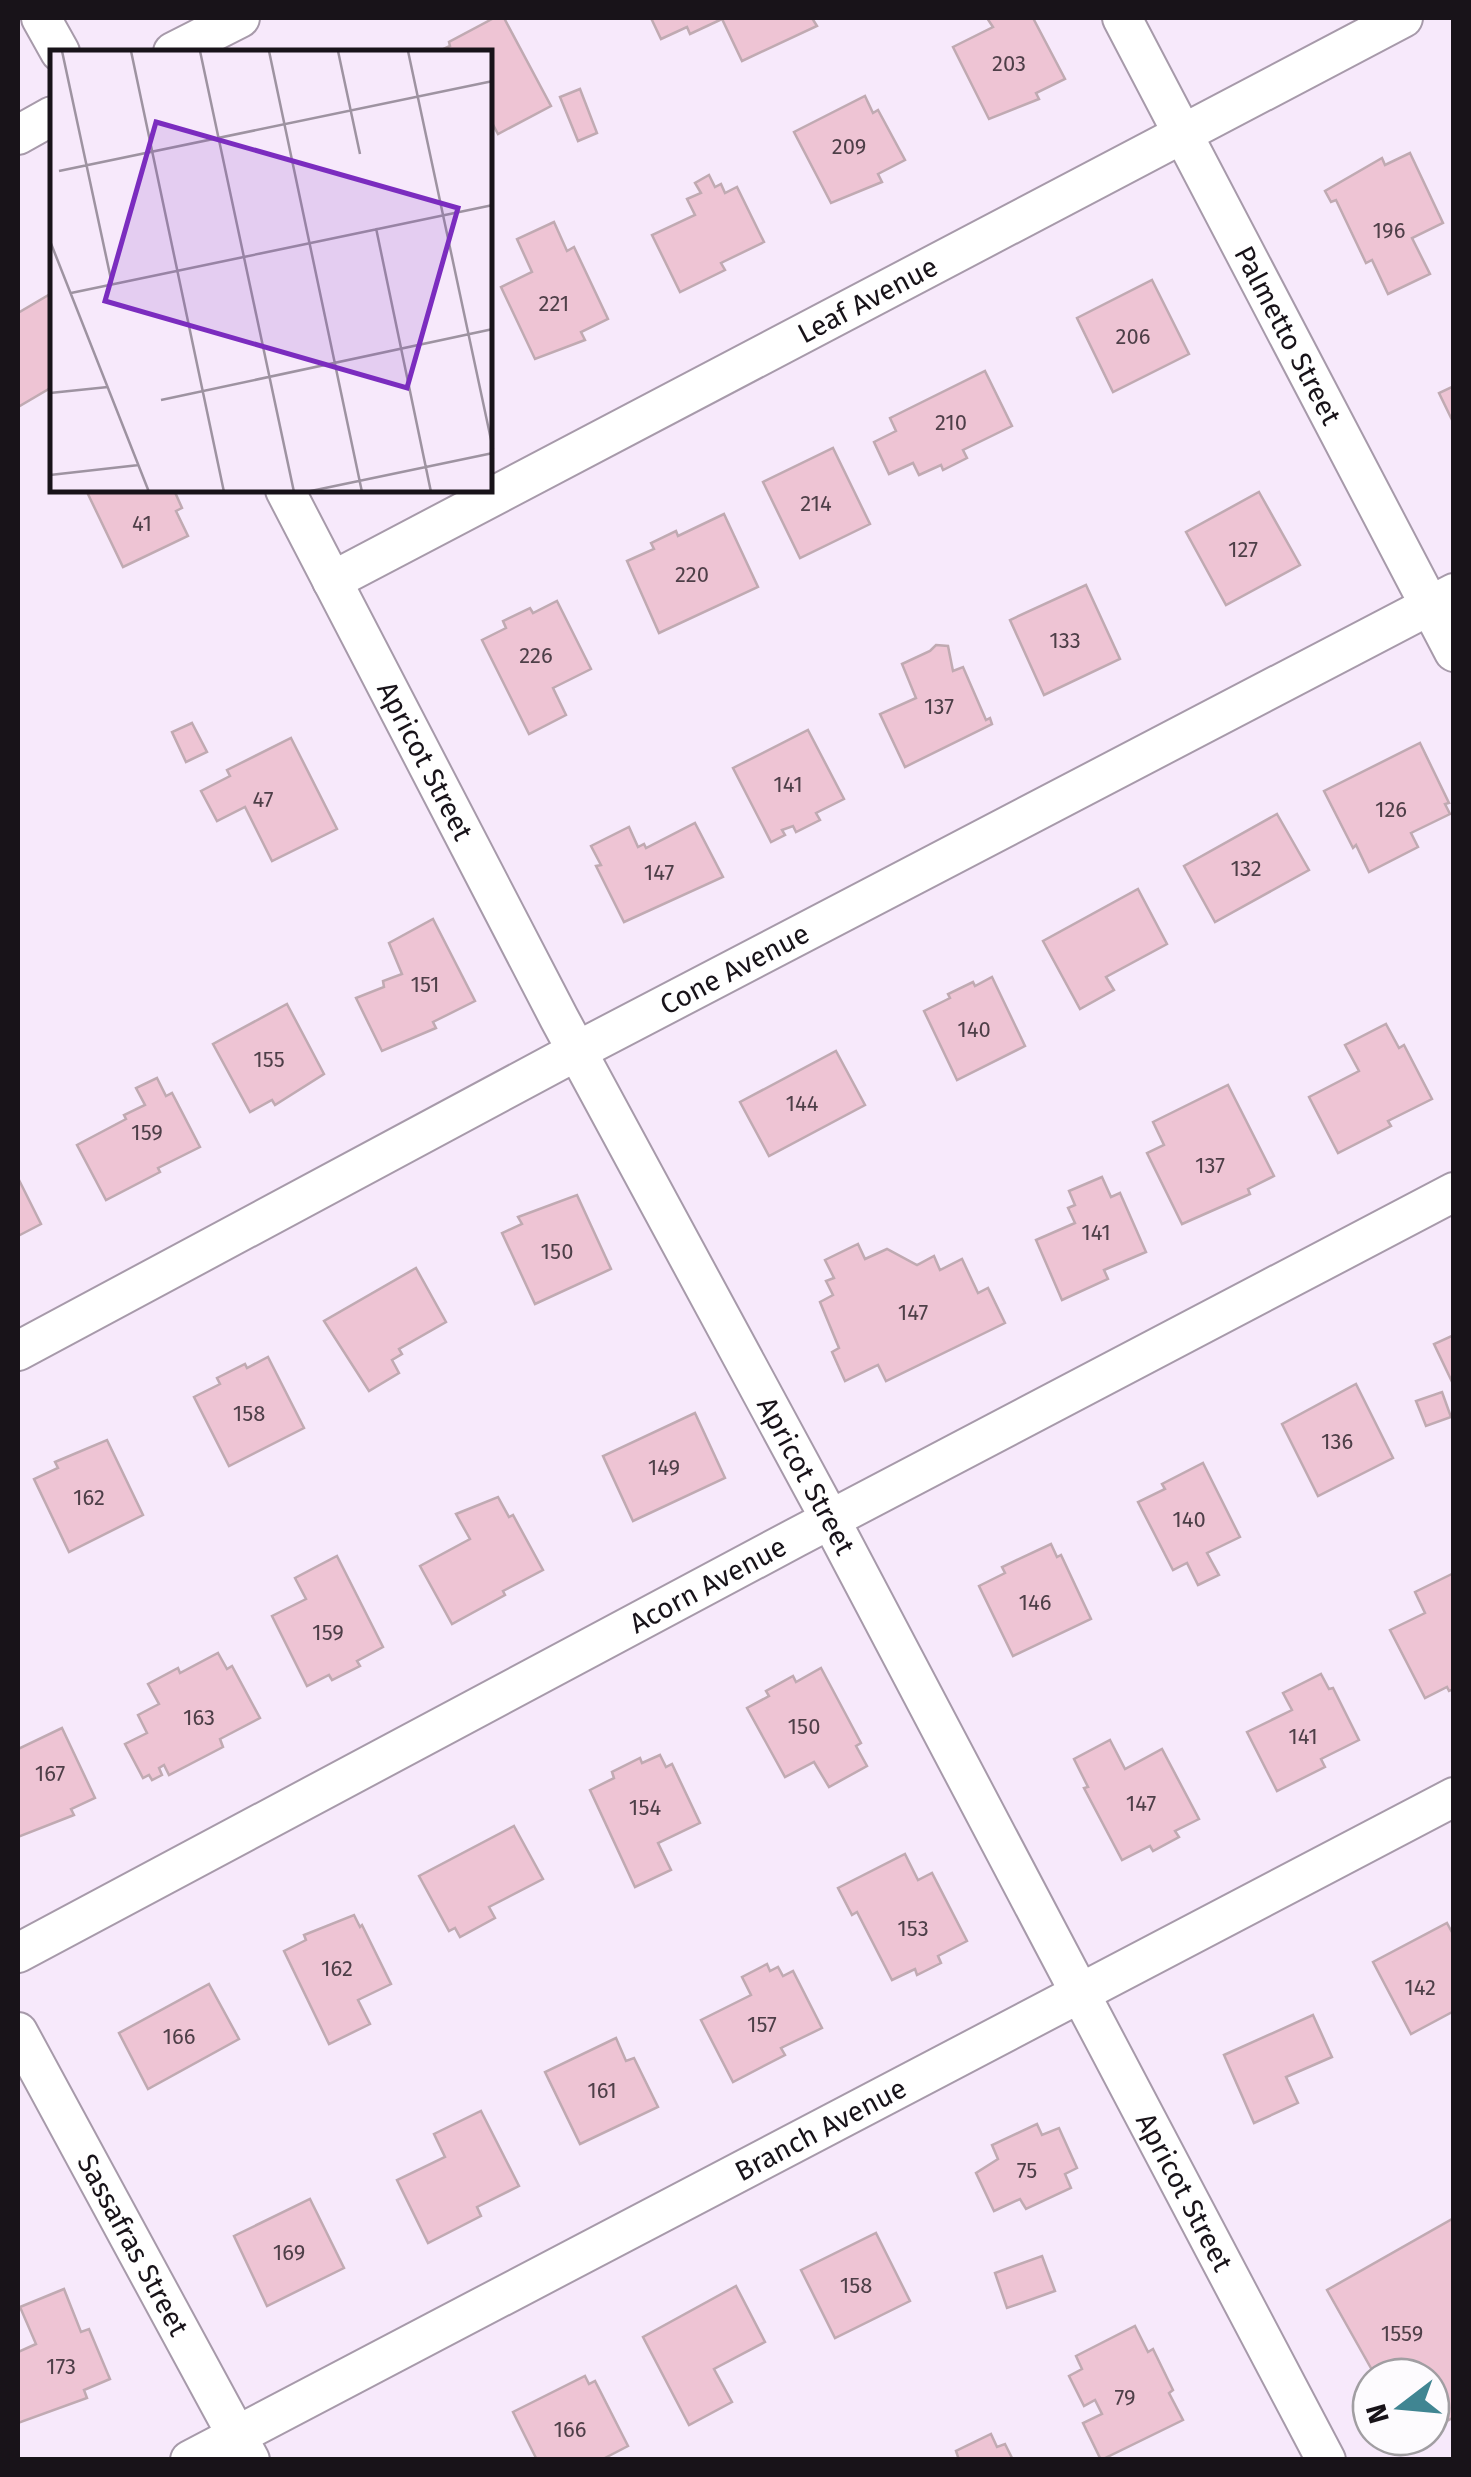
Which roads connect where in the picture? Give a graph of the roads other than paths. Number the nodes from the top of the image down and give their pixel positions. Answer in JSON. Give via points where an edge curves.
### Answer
{"nodes":[{"id":1,"x":41,"y":18,"type":"edge"},
{"id":2,"x":240,"y":18,"type":"edge"},
{"id":3,"x":1122,"y":18,"type":"edge"},
{"id":4,"x":1403,"y":18,"type":"edge"},
{"id":5,"x":59,"y":50,"type":"edge"},
{"id":6,"x":177,"y":50,"type":"edge"},
{"id":7,"x":50,"y":117,"type":"edge"},
{"id":8,"x":18,"y":135,"type":"edge"},
{"id":9,"x":1182,"y":135,"type":"junction"},
{"id":10,"x":287,"y":492,"type":"edge"},
{"id":11,"x":332,"y":581,"type":"junction"},
{"id":12,"x":1441,"y":599,"type":"edge"},
{"id":13,"x":1454,"y":652,"type":"edge"},
{"id":14,"x":577,"y":1051,"type":"junction"},
{"id":15,"x":1454,"y":1192,"type":"edge"},
{"id":16,"x":18,"y":1351,"type":"edge"},
{"id":17,"x":830,"y":1519,"type":"junction"},
{"id":18,"x":1454,"y":1796,"type":"edge"},
{"id":19,"x":18,"y":1953,"type":"edge"},
{"id":20,"x":1081,"y":1994,"type":"junction"},
{"id":21,"x":18,"y":2032,"type":"edge"},
{"id":22,"x":244,"y":2447,"type":"edge"},
{"id":23,"x":190,"y":2460,"type":"edge"},
{"id":24,"x":1326,"y":2460,"type":"edge"}],
"edges":[{"from":1,"to":5,"type":"street"},
{"from":2,"to":6,"type":"street"},
{"from":3,"to":9,"type":"street","name":"Palmetto Street"},
{"from":4,"to":9,"type":"street","name":"Leaf Avenue"},
{"from":7,"to":8,"type":"street"},
{"from":9,"to":11,"type":"street","name":"Leaf Avenue"},
{"from":9,"to":12,"type":"street","name":"Palmetto Street"},
{"from":10,"to":11,"type":"street","name":"Apricot Street"},
{"from":11,"to":14,"type":"street","name":"Apricot Street"},
{"from":12,"to":13,"type":"street","name":"Palmetto Street"},
{"from":12,"to":14,"type":"street","name":"Cone Avenue"},
{"from":14,"to":16,"type":"street","name":"Cone Avenue"},
{"from":14,"to":17,"type":"street","name":"Apricot Street"},
{"from":15,"to":17,"type":"street","name":"Acorn Avenue"},
{"from":17,"to":19,"type":"street","name":"Acorn Avenue"},
{"from":17,"to":20,"type":"street","name":"Apricot Street"},
{"from":18,"to":20,"type":"street","name":"Branch Avenue"},
{"from":20,"to":22,"type":"street","name":"Branch Avenue"},
{"from":20,"to":24,"type":"street","name":"Apricot Street"},
{"from":21,"to":22,"type":"street","name":"Sassafras Street"},
{"from":22,"to":23,"type":"street","name":"Branch Avenue"}]}
